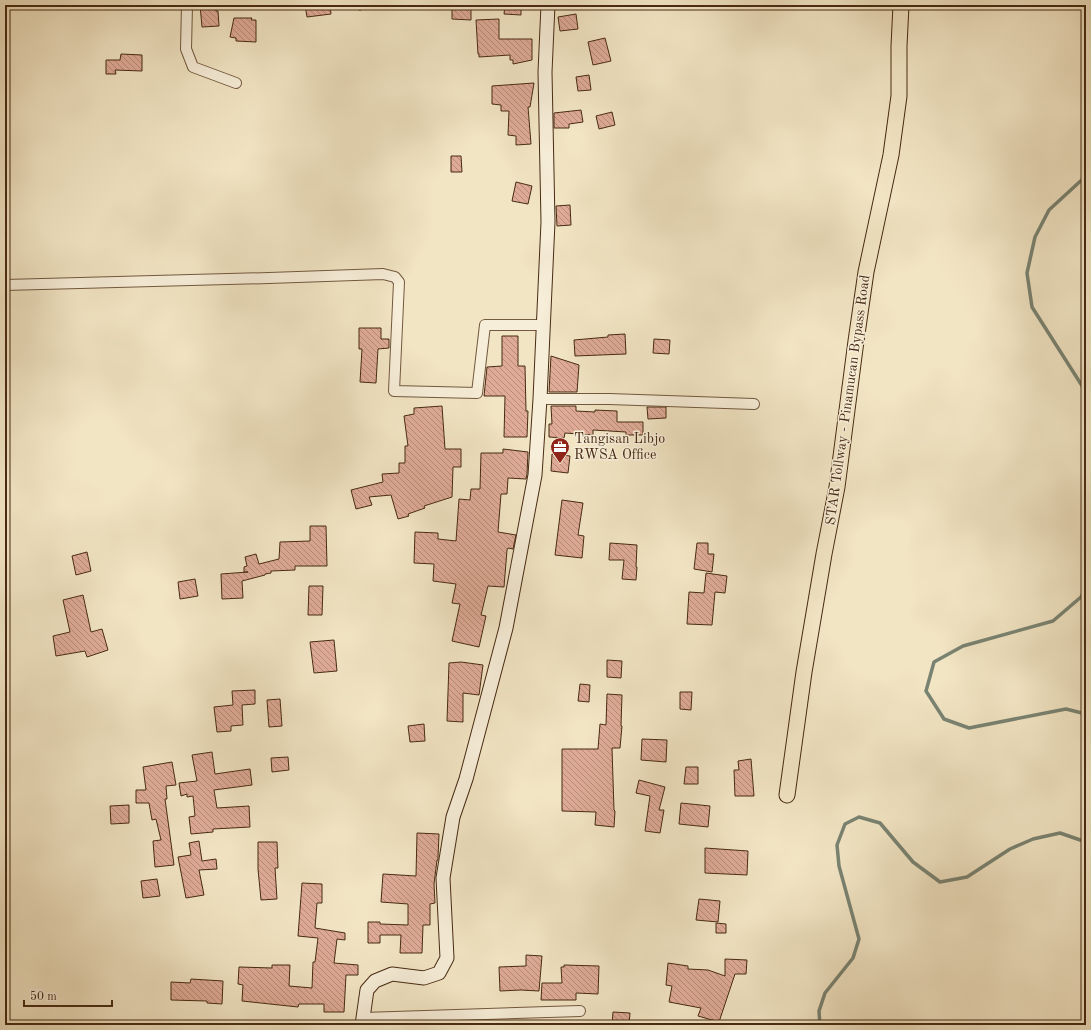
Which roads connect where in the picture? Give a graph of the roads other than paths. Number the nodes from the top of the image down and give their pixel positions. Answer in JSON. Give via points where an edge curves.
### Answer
{"nodes":[{"id":1,"x":187,"y":5,"type":"edge"},
{"id":2,"x":548,"y":5,"type":"edge"},
{"id":3,"x":901,"y":5,"type":"edge"},
{"id":4,"x":236,"y":83,"type":"dead end"},
{"id":5,"x":5,"y":285,"type":"edge"},
{"id":6,"x":543,"y":325,"type":"junction"},
{"id":7,"x":540,"y":399,"type":"junction"},
{"id":8,"x":754,"y":404,"type":"dead end"},
{"id":9,"x":787,"y":795,"type":"dead end"},
{"id":10,"x":580,"y":1011,"type":"dead end"},
{"id":11,"x":363,"y":1021,"type":"edge"}],
"edges":[{"from":1,"to":4,"type":"street","via":[[186,49],[193,67]]},
{"from":2,"to":6,"type":"street","via":[[545,72],[548,222]]},
{"from":3,"to":9,"type":"main road","name":"STAR Tollway - Pinamucan Bypass Road","via":[[899,96],[891,155],[866,272],[838,487],[804,672]]},
{"from":5,"to":6,"type":"street","via":[[383,274],[395,277],[399,282],[394,390],[477,392],[484,325]]},
{"from":6,"to":7,"type":"street"},
{"from":7,"to":8,"type":"street"},
{"from":7,"to":11,"type":"street","via":[[535,475],[506,628],[466,779],[451,825],[443,878],[447,958],[439,973],[424,978],[392,974],[375,980],[367,990]]},
{"from":10,"to":11,"type":"street"}]}
